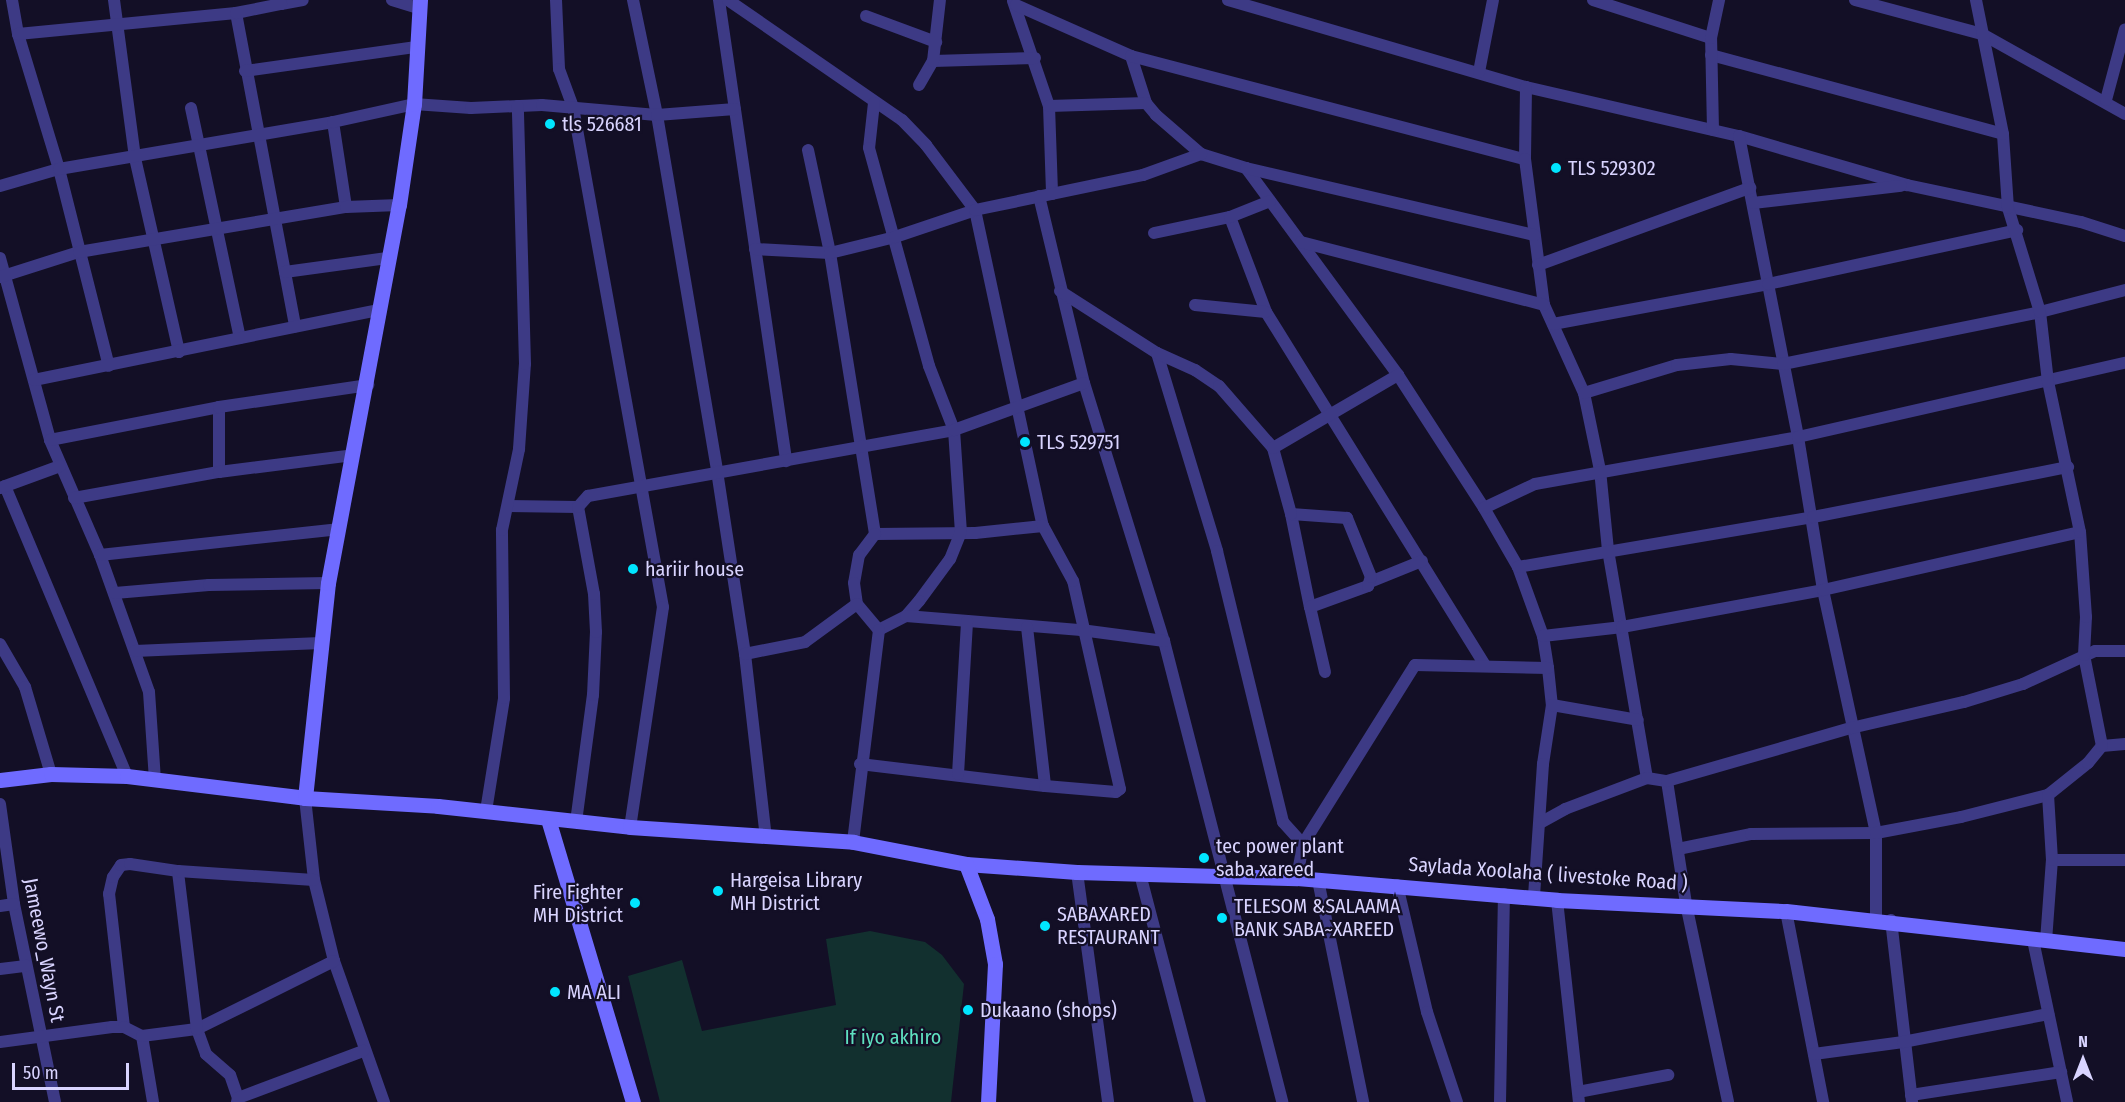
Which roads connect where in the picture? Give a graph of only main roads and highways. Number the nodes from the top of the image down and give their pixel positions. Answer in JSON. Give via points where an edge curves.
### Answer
{"nodes":[{"id":1,"x":419,"y":4,"type":"edge"},
{"id":2,"x":0,"y":780,"type":"edge"},
{"id":3,"x":305,"y":798,"type":"junction"},
{"id":4,"x":548,"y":819,"type":"junction"},
{"id":5,"x":966,"y":864,"type":"junction"},
{"id":6,"x":2125,"y":949,"type":"edge"},
{"id":7,"x":633,"y":1102,"type":"edge"},
{"id":8,"x":988,"y":1102,"type":"edge"}],
"edges":[{"from":1,"to":3,"type":"main road","via":[[414,104],[368,385],[328,584]]},
{"from":2,"to":3,"type":"main road","name":"Saylada Xoolaha ( livestoke Road )","via":[[51,774],[127,776]]},
{"from":3,"to":4,"type":"main road","name":"Saylada Xoolaha ( livestoke Road )","via":[[438,806]]},
{"from":4,"to":5,"type":"main road","name":"Saylada Xoolaha ( livestoke Road )","via":[[853,842]]},
{"from":4,"to":7,"type":"main road"},
{"from":5,"to":6,"type":"main road","name":"Saylada Xoolaha ( livestoke Road )","via":[[1077,872],[1297,878],[1557,900],[1786,911]]},
{"from":5,"to":8,"type":"main road","via":[[987,919],[994,964]]}]}
